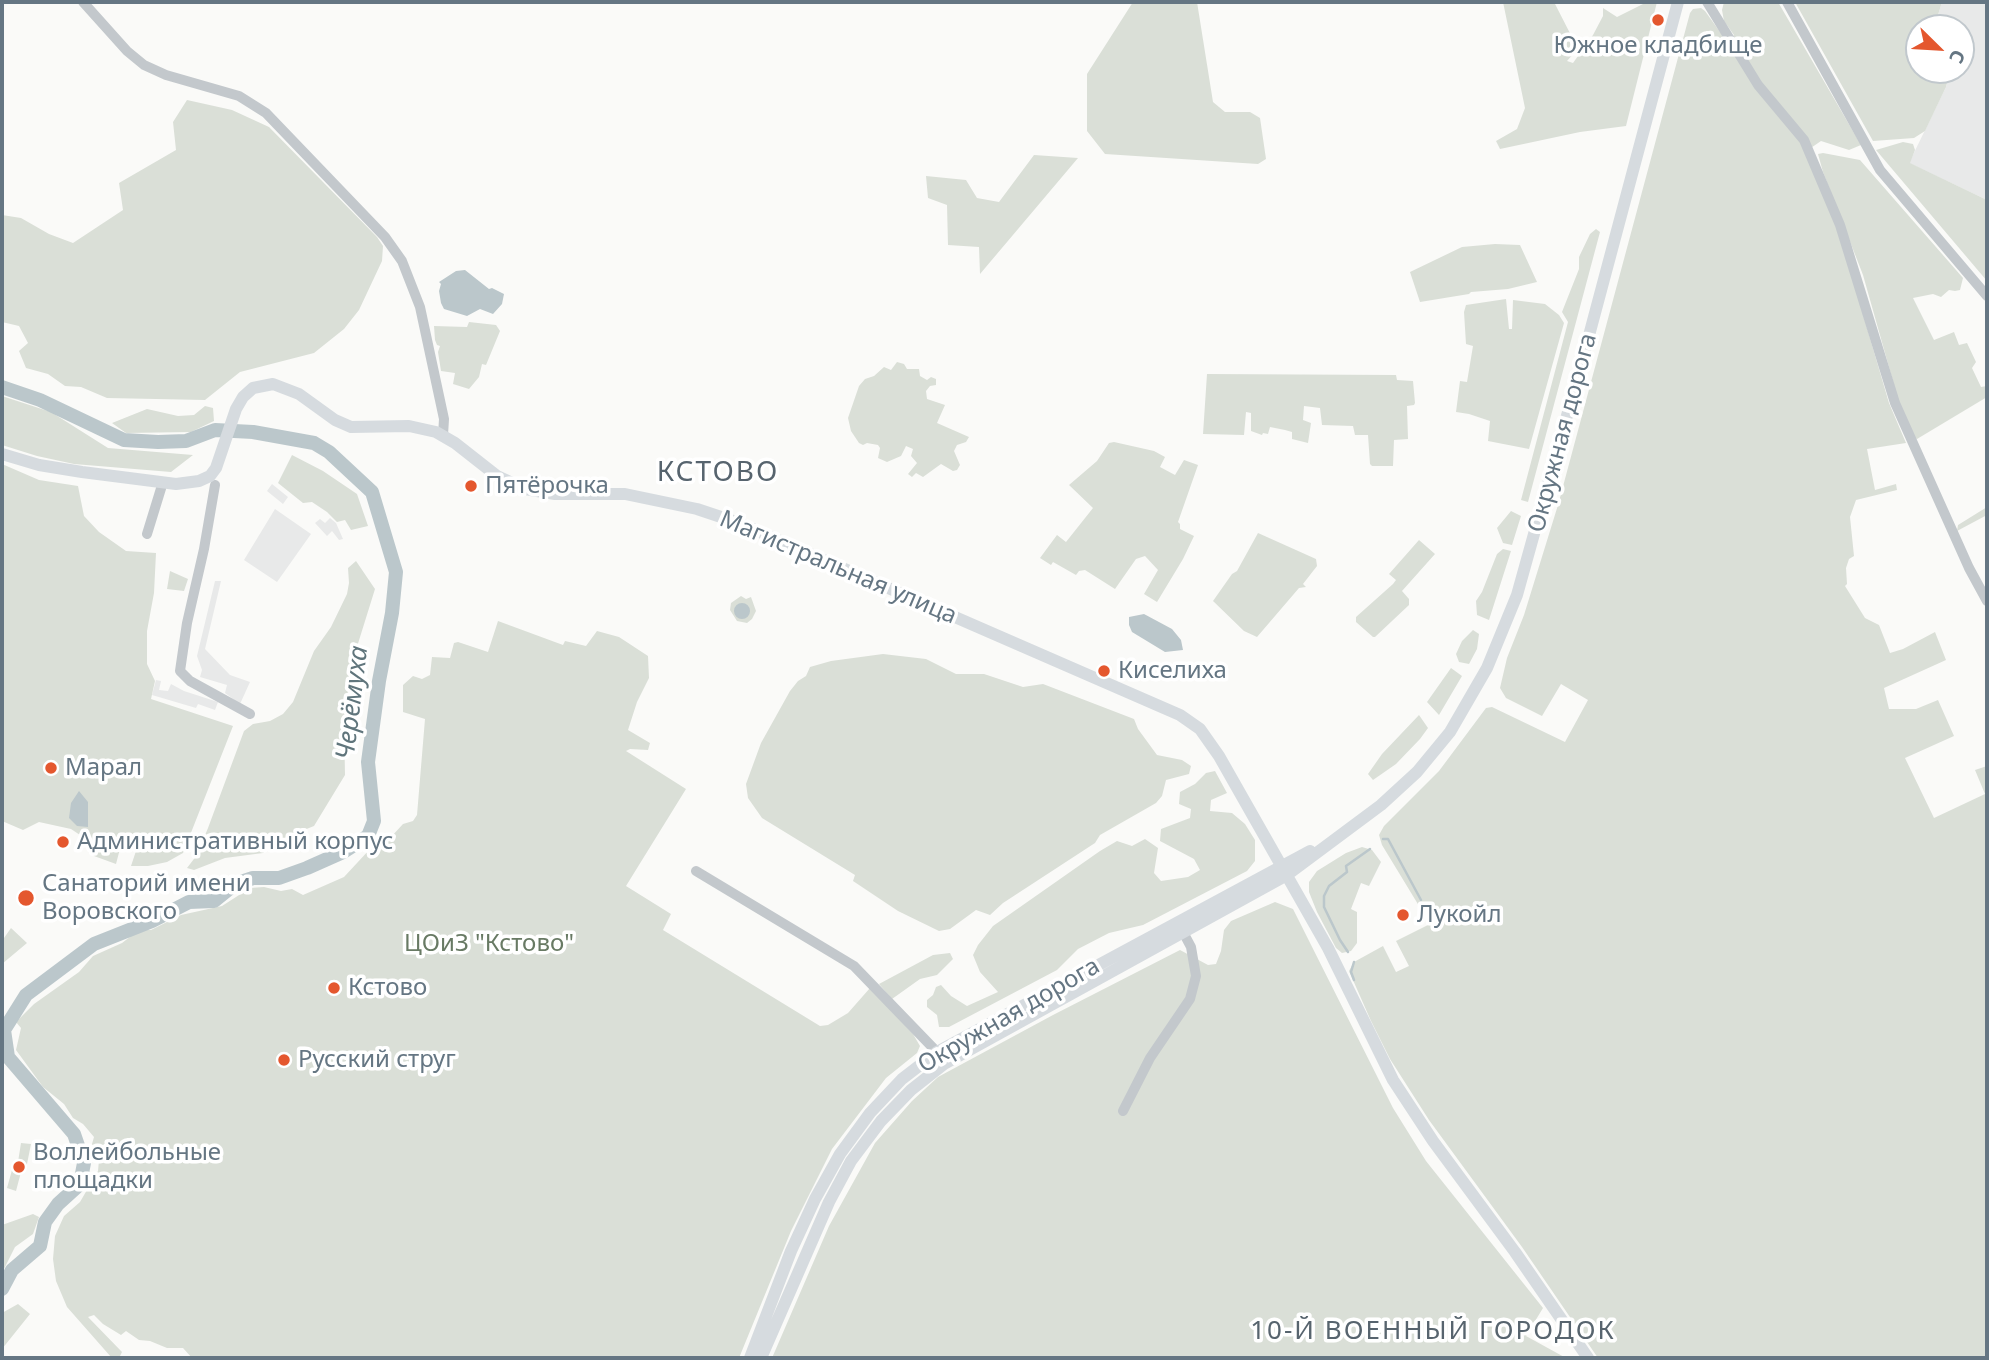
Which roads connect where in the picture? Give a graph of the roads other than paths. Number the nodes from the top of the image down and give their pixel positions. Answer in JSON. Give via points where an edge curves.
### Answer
{"nodes":[{"id":1,"x":83,"y":2,"type":"edge"},
{"id":2,"x":1678,"y":2,"type":"edge"},
{"id":3,"x":1707,"y":2,"type":"edge"},
{"id":4,"x":1787,"y":2,"type":"edge"},
{"id":5,"x":1987,"y":296,"type":"edge"},
{"id":6,"x":443,"y":435,"type":"junction"},
{"id":7,"x":2,"y":454,"type":"edge"},
{"id":8,"x":163,"y":482,"type":"junction"},
{"id":9,"x":215,"y":485,"type":"dead end"},
{"id":10,"x":147,"y":534,"type":"dead end"},
{"id":11,"x":1987,"y":601,"type":"edge"},
{"id":12,"x":250,"y":714,"type":"dead end"},
{"id":13,"x":1284,"y":870,"type":"junction"},
{"id":14,"x":696,"y":871,"type":"dead end"},
{"id":15,"x":1183,"y":932,"type":"junction"},
{"id":16,"x":937,"y":1052,"type":"junction"},
{"id":17,"x":1123,"y":1111,"type":"dead end"},
{"id":18,"x":750,"y":1358,"type":"edge"},
{"id":19,"x":761,"y":1358,"type":"edge"},
{"id":20,"x":1588,"y":1358,"type":"edge"}],
"edges":[{"from":1,"to":6,"type":"street","via":[[144,65],[239,96],[266,113],[377,228],[402,261],[424,320],[444,419]]},
{"from":2,"to":13,"type":"main road","name":"Окружная дорога","via":[[1544,503],[1510,616],[1479,685],[1450,732],[1417,772],[1361,820]]},
{"from":3,"to":11,"type":"street","via":[[1765,95],[1804,140],[1840,225],[1895,403]]},
{"from":4,"to":5,"type":"street","via":[[1882,172]]},
{"from":6,"to":8,"type":"main road","via":[[409,426],[351,427],[299,394],[273,384],[253,388],[243,397],[214,472],[184,484]]},
{"from":6,"to":13,"type":"main road","name":"Магистральная улица","via":[[487,470],[525,489],[633,495],[746,525],[1180,715],[1200,729],[1214,747]]},
{"from":7,"to":8,"type":"main road","via":[[52,467]]},
{"from":8,"to":10,"type":"street"},
{"from":9,"to":12,"type":"street","via":[[180,671]]},
{"from":13,"to":15,"type":"main road","name":"Окружная дорога"},
{"from":13,"to":16,"type":"main road","name":"Окружная дорога"},
{"from":13,"to":20,"type":"main road","name":"Магистральная улица","via":[[1393,1080]]},
{"from":14,"to":16,"type":"street","via":[[854,966]]},
{"from":15,"to":17,"type":"street","via":[[1196,976],[1190,999],[1150,1058]]},
{"from":15,"to":19,"type":"main road","name":"Окружная дорога","via":[[944,1065],[911,1090],[881,1121],[840,1181]]},
{"from":16,"to":18,"type":"main road","name":"Окружная дорога","via":[[896,1085],[839,1154],[793,1248]]}]}
